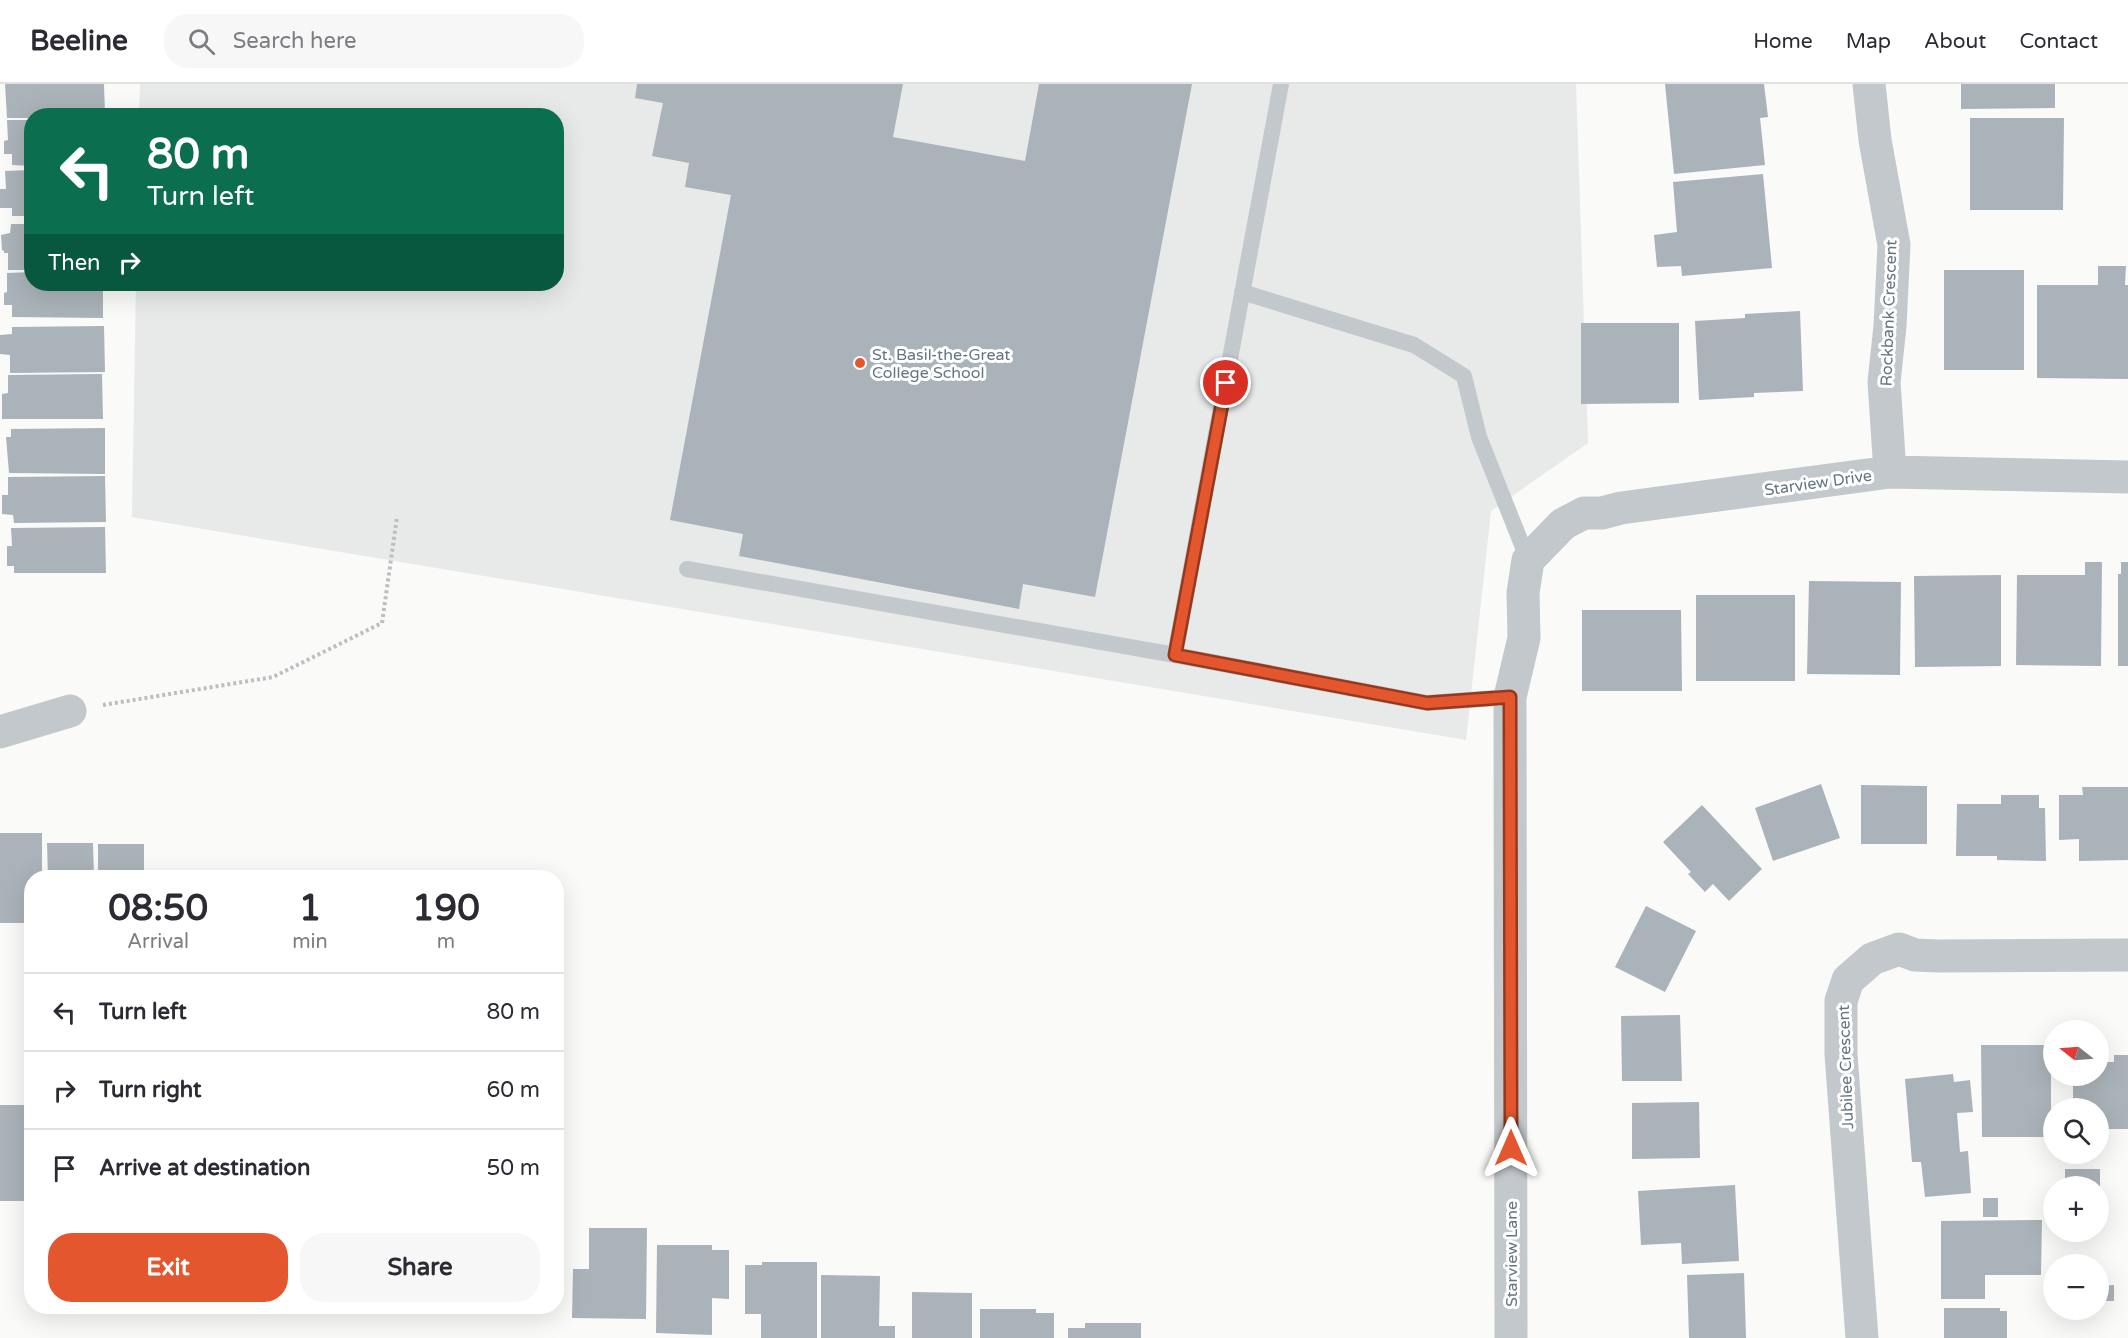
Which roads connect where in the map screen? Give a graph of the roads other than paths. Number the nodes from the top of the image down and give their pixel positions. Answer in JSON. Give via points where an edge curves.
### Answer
{"nodes":[{"id":1,"x":1281,"y":84,"type":"edge"},
{"id":2,"x":1869,"y":84,"type":"edge"},
{"id":3,"x":1242,"y":292,"type":"junction"},
{"id":4,"x":1890,"y":472,"type":"junction"},
{"id":5,"x":2128,"y":477,"type":"edge"},
{"id":6,"x":1528,"y":560,"type":"junction"},
{"id":7,"x":687,"y":569,"type":"dead end"},
{"id":8,"x":1175,"y":655,"type":"junction"},
{"id":9,"x":1510,"y":697,"type":"junction"},
{"id":10,"x":70,"y":711,"type":"road end"},
{"id":11,"x":0,"y":732,"type":"edge"},
{"id":12,"x":2128,"y":955,"type":"edge"},
{"id":13,"x":1511,"y":1338,"type":"edge"},
{"id":14,"x":1862,"y":1338,"type":"edge"}],
"edges":[{"from":1,"to":3,"type":"lane"},
{"from":2,"to":4,"type":"street","name":"Rockbank Crescent","via":[[1894,245],[1884,382]]},
{"from":3,"to":6,"type":"lane","via":[[1414,345],[1464,376],[1479,436]]},
{"from":3,"to":8,"type":"lane"},
{"from":4,"to":5,"type":"street","name":"Starview Drive"},
{"from":4,"to":6,"type":"street","name":"Starview Drive","via":[[1584,513],[1563,524]]},
{"from":6,"to":9,"type":"street","name":"Starview Lane","via":[[1523,593],[1524,638]]},
{"from":7,"to":8,"type":"lane"},
{"from":8,"to":9,"type":"lane","via":[[1427,703]]},
{"from":9,"to":13,"type":"street","name":"Starview Lane"},
{"from":10,"to":11,"type":"street"},
{"from":12,"to":14,"type":"street","name":"Jubilee Crescent","via":[[1938,956],[1915,955],[1899,949],[1872,958],[1848,980],[1841,1001],[1841,1054]]}]}
